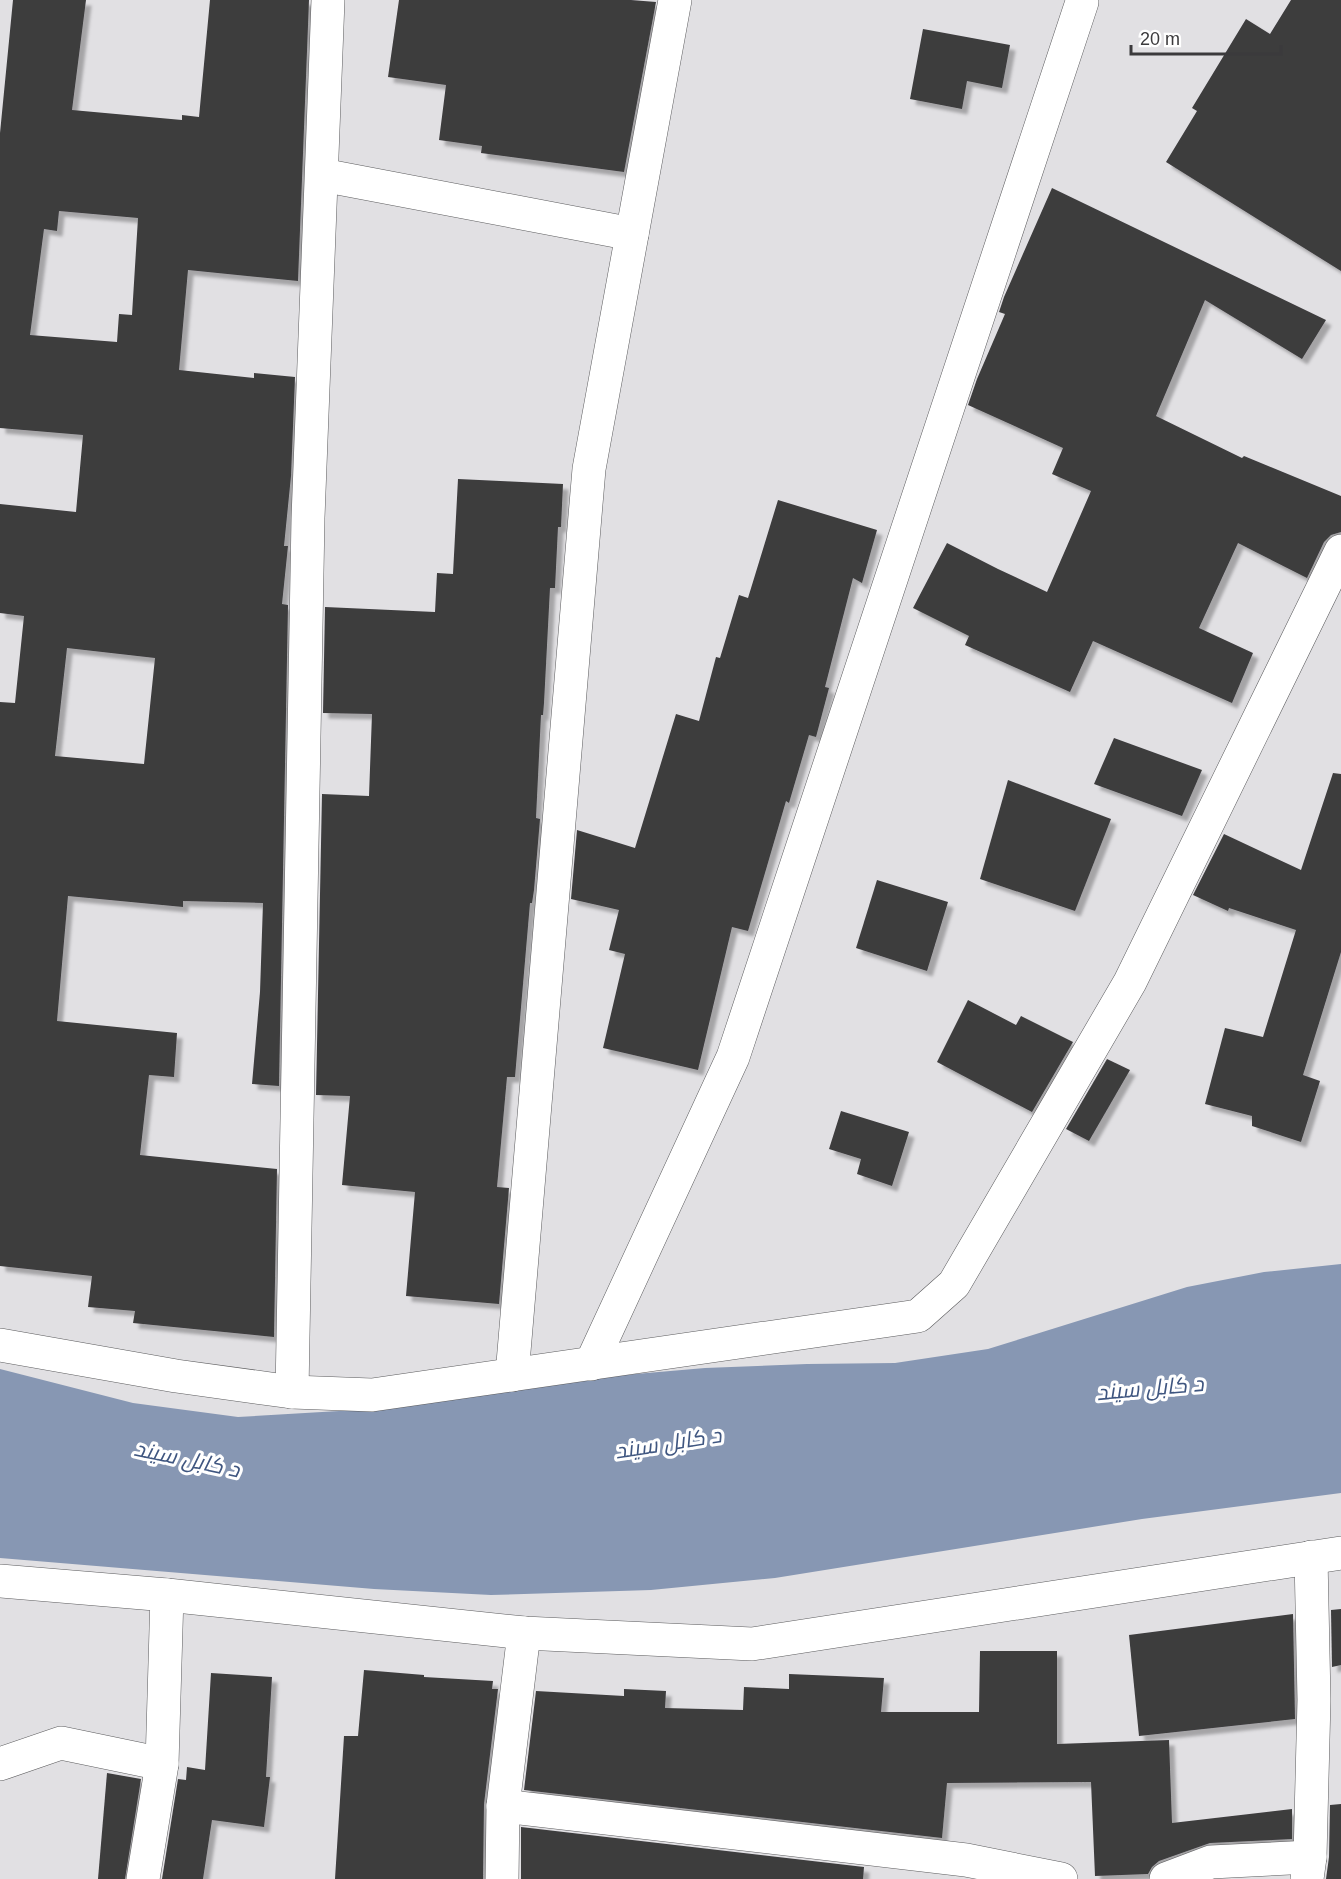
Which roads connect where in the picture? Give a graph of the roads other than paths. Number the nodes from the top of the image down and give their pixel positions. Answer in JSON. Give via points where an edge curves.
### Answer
{"nodes":[{"id":1,"x":328,"y":0,"type":"edge"},
{"id":2,"x":675,"y":0,"type":"edge"},
{"id":3,"x":1082,"y":2,"type":"dead end"},
{"id":4,"x":322,"y":175,"type":"junction"},
{"id":5,"x":632,"y":234,"type":"junction"},
{"id":6,"x":1341,"y":551,"type":"edge"},
{"id":7,"x":0,"y":1346,"type":"edge"},
{"id":8,"x":591,"y":1364,"type":"junction"},
{"id":9,"x":512,"y":1375,"type":"junction"},
{"id":10,"x":292,"y":1392,"type":"junction"},
{"id":11,"x":1326,"y":1555,"type":"edge"},
{"id":12,"x":0,"y":1581,"type":"edge"},
{"id":13,"x":167,"y":1595,"type":"junction"},
{"id":14,"x":524,"y":1633,"type":"junction"},
{"id":15,"x":0,"y":1764,"type":"edge"},
{"id":16,"x":162,"y":1764,"type":"junction"},
{"id":17,"x":503,"y":1806,"type":"junction"},
{"id":18,"x":1309,"y":1868,"type":"edge"},
{"id":19,"x":143,"y":1879,"type":"edge"},
{"id":20,"x":502,"y":1879,"type":"edge"},
{"id":21,"x":1061,"y":1879,"type":"edge"},
{"id":22,"x":1166,"y":1879,"type":"edge"}],
"edges":[{"from":1,"to":4,"type":"street"},
{"from":2,"to":5,"type":"street"},
{"from":3,"to":8,"type":"street","via":[[733,1057]]},
{"from":4,"to":5,"type":"street"},
{"from":4,"to":10,"type":"street","via":[[308,518]]},
{"from":5,"to":9,"type":"street","via":[[589,469]]},
{"from":6,"to":8,"type":"street","via":[[1130,982],[954,1284],[918,1316]]},
{"from":7,"to":10,"type":"street"},
{"from":8,"to":9,"type":"street"},
{"from":9,"to":10,"type":"street","via":[[372,1395]]},
{"from":11,"to":14,"type":"street","via":[[752,1644]]},
{"from":11,"to":18,"type":"street","via":[[1314,1700]]},
{"from":12,"to":13,"type":"street"},
{"from":13,"to":14,"type":"street"},
{"from":13,"to":16,"type":"street"},
{"from":14,"to":17,"type":"street"},
{"from":15,"to":16,"type":"street","via":[[61,1743]]},
{"from":16,"to":19,"type":"street"},
{"from":17,"to":20,"type":"street"},
{"from":17,"to":21,"type":"street","via":[[966,1860]]},
{"from":18,"to":22,"type":"street","via":[[1211,1863]]}]}
